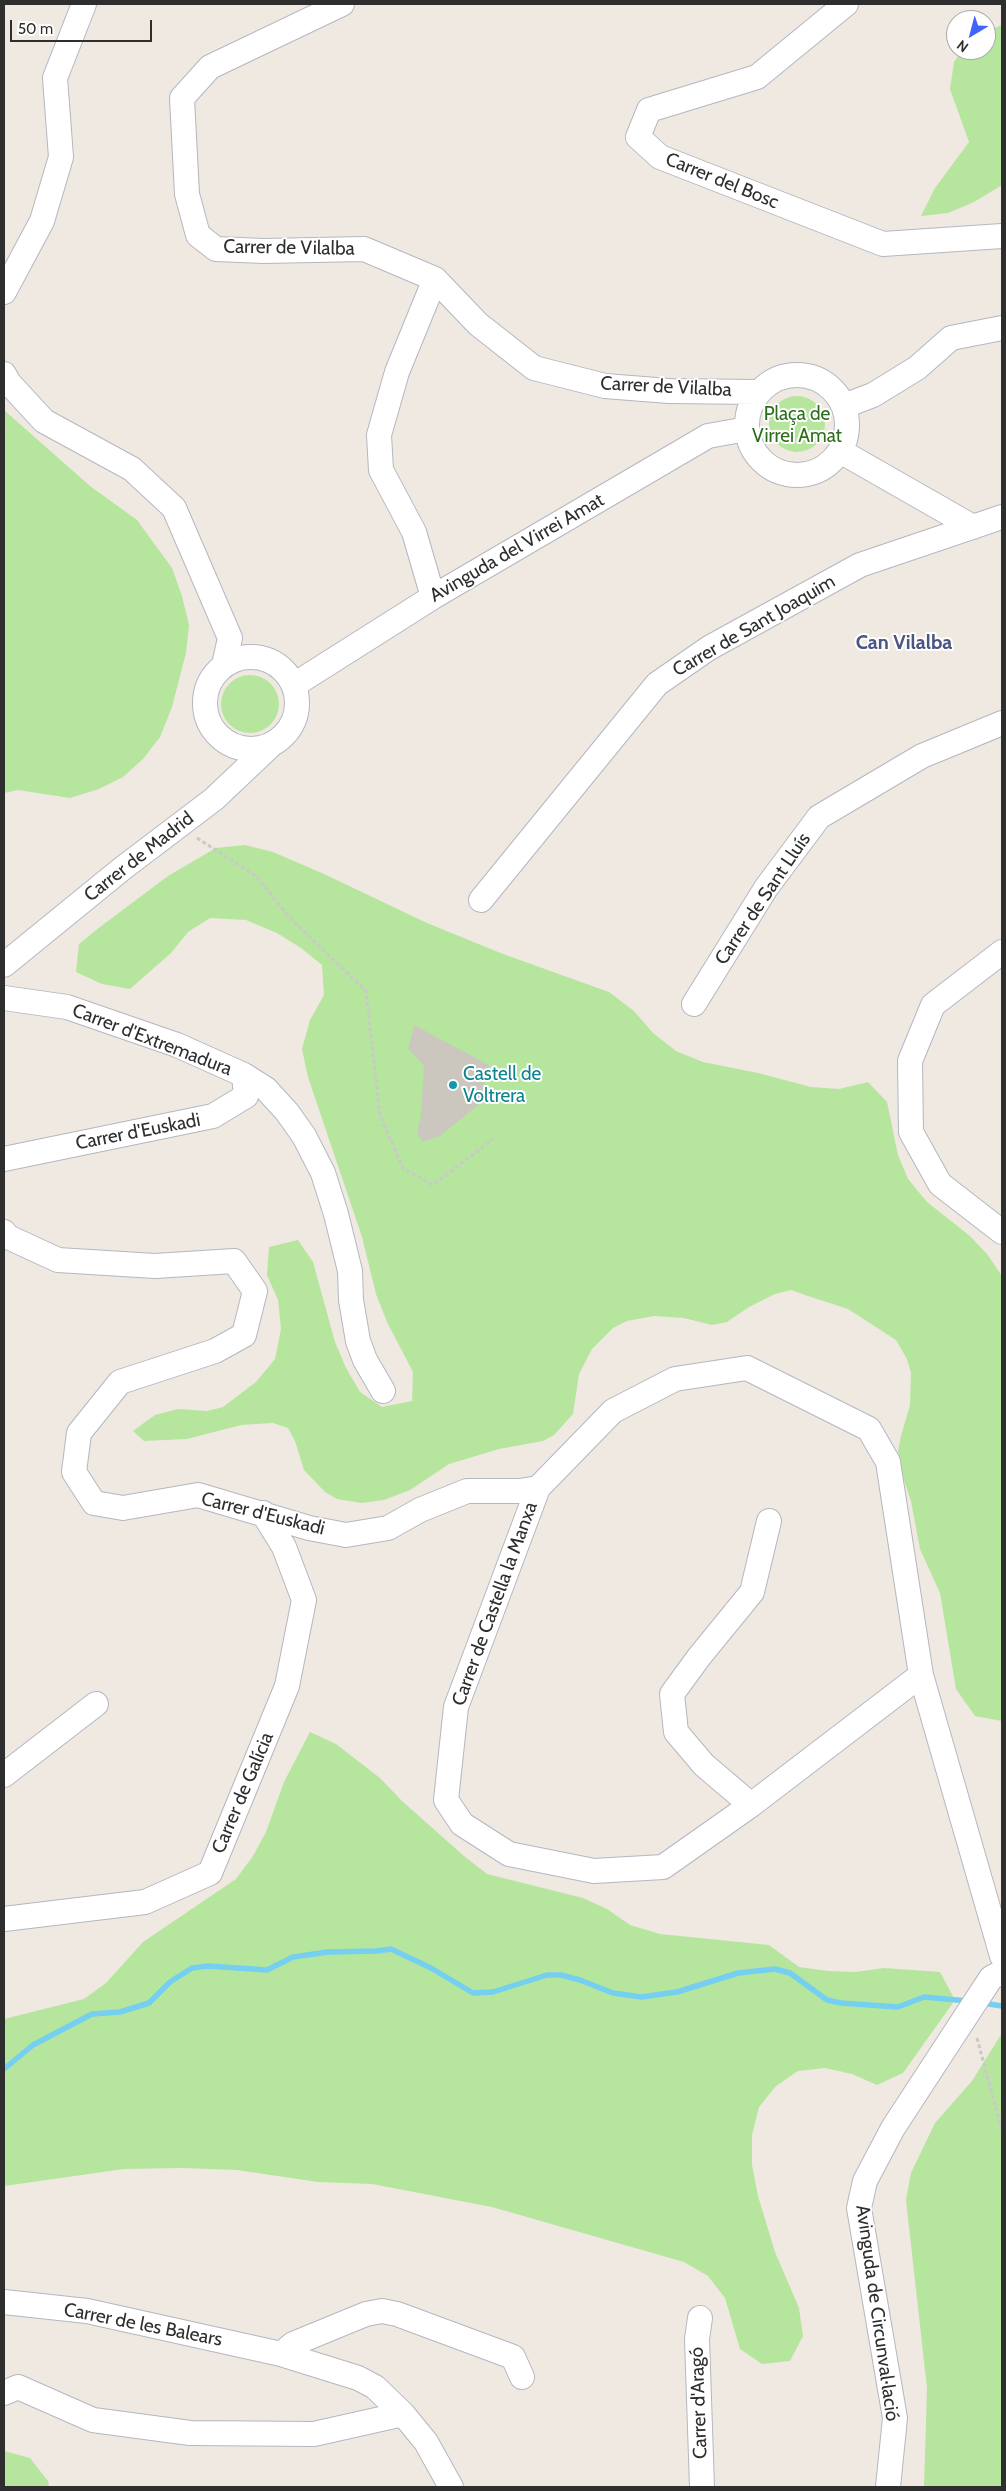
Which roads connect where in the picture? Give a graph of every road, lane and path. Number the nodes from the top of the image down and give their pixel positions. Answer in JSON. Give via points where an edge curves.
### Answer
{"nodes":[{"id":1,"x":84,"y":4,"type":"edge"},
{"id":2,"x":342,"y":4,"type":"edge"},
{"id":3,"x":846,"y":4,"type":"edge"},
{"id":4,"x":1002,"y":236,"type":"edge"},
{"id":5,"x":435,"y":279,"type":"junction"},
{"id":6,"x":4,"y":292,"type":"edge"},
{"id":7,"x":1002,"y":328,"type":"edge"},
{"id":8,"x":4,"y":374,"type":"edge"},
{"id":9,"x":759,"y":392,"type":"junction"},
{"id":10,"x":844,"y":406,"type":"junction"},
{"id":11,"x":747,"y":429,"type":"junction"},
{"id":12,"x":840,"y":451,"type":"junction"},
{"id":13,"x":1002,"y":517,"type":"edge"},
{"id":14,"x":972,"y":527,"type":"junction"},
{"id":15,"x":433,"y":597,"type":"junction"},
{"id":16,"x":224,"y":665,"type":"junction"},
{"id":17,"x":294,"y":685,"type":"junction"},
{"id":18,"x":1002,"y":723,"type":"edge"},
{"id":19,"x":271,"y":745,"type":"junction"},
{"id":20,"x":184,"y":821,"type":"junction"},
{"id":21,"x":481,"y":900,"type":"dead end"},
{"id":22,"x":1002,"y":952,"type":"edge"},
{"id":23,"x":4,"y":965,"type":"edge"},
{"id":24,"x":4,"y":998,"type":"edge"},
{"id":25,"x":694,"y":1004,"type":"dead end"},
{"id":26,"x":244,"y":1075,"type":"junction"},
{"id":27,"x":493,"y":1139,"type":"dead end"},
{"id":28,"x":4,"y":1159,"type":"edge"},
{"id":29,"x":4,"y":1232,"type":"edge"},
{"id":30,"x":1002,"y":1232,"type":"edge"},
{"id":31,"x":383,"y":1391,"type":"dead end"},
{"id":32,"x":538,"y":1488,"type":"junction"},
{"id":33,"x":263,"y":1513,"type":"junction"},
{"id":34,"x":769,"y":1521,"type":"dead end"},
{"id":35,"x":921,"y":1676,"type":"junction"},
{"id":36,"x":96,"y":1704,"type":"dead end"},
{"id":37,"x":4,"y":1775,"type":"edge"},
{"id":38,"x":751,"y":1805,"type":"junction"},
{"id":39,"x":4,"y":1919,"type":"edge"},
{"id":40,"x":1002,"y":1956,"type":"edge"},
{"id":41,"x":1002,"y":1972,"type":"edge"},
{"id":42,"x":968,"y":2013,"type":"junction"},
{"id":43,"x":1002,"y":2131,"type":"edge"},
{"id":44,"x":4,"y":2302,"type":"edge"},
{"id":45,"x":700,"y":2318,"type":"dead end"},
{"id":46,"x":281,"y":2354,"type":"junction"},
{"id":47,"x":522,"y":2377,"type":"dead end"},
{"id":48,"x":4,"y":2393,"type":"edge"},
{"id":49,"x":403,"y":2414,"type":"junction"},
{"id":50,"x":451,"y":2487,"type":"edge"},
{"id":51,"x":702,"y":2487,"type":"edge"},
{"id":52,"x":888,"y":2487,"type":"edge"}],
"edges":[{"from":1,"to":6,"type":"street","via":[[55,78],[61,158],[42,221]]},
{"from":2,"to":5,"type":"street","name":"Carrer de Vilalba","via":[[210,66],[182,98],[187,194],[198,235],[216,249],[364,249]]},
{"from":3,"to":4,"type":"street","name":"Carrer del Bosc","via":[[757,76],[649,110],[638,137],[660,157],[883,244]]},
{"from":5,"to":9,"type":"street","name":"Carrer de Vilalba","via":[[478,324],[534,368],[605,386],[669,391]]},
{"from":5,"to":15,"type":"street","via":[[398,372],[379,434],[381,470],[414,532]]},
{"from":7,"to":10,"type":"street","via":[[950,338],[917,368],[873,395]]},
{"from":8,"to":16,"type":"street","via":[[44,421],[132,469],[174,508],[230,638]]},
{"from":9,"to":10,"type":"street","via":[[772,381],[805,375],[834,391]]},
{"from":9,"to":11,"type":"street","via":[[747,416]]},
{"from":10,"to":12,"type":"street","via":[[846,436]]},
{"from":11,"to":12,"type":"street","via":[[750,445],[759,458],[786,474],[817,472]]},
{"from":11,"to":15,"type":"street","name":"Avinguda del Virrei Amat","via":[[708,436]]},
{"from":12,"to":14,"type":"street"},
{"from":13,"to":14,"type":"street","name":"Carrer de Sant Joaquim"},
{"from":14,"to":21,"type":"street","name":"Carrer de Sant Joaquim","via":[[860,565],[709,648],[657,684]]},
{"from":15,"to":17,"type":"street","name":"Avinguda del Virrei Amat"},
{"from":16,"to":17,"type":"street","via":[[250,656],[263,658],[282,668]]},
{"from":16,"to":19,"type":"street","via":[[213,676],[206,690],[204,705],[215,733],[241,749],[256,750]]},
{"from":17,"to":19,"type":"street","via":[[297,713],[283,738]]},
{"from":18,"to":25,"type":"street","name":"Carrer de Sant Lluís","via":[[922,756],[820,817],[766,888]]},
{"from":19,"to":20,"type":"street","name":"Carrer de Madrid","via":[[214,799]]},
{"from":20,"to":23,"type":"street","name":"Carrer de Madrid"},
{"from":20,"to":27,"type":"path","via":[[196,838],[256,876],[289,917],[366,992],[380,1115],[403,1168],[433,1185]]},
{"from":22,"to":30,"type":"street","via":[[933,1005],[910,1061],[912,1132],[940,1184]]},
{"from":24,"to":26,"type":"street","name":"Carrer d'Extremadura","via":[[67,1007],[177,1045]]},
{"from":26,"to":28,"type":"street","name":"Carrer d'Euskadi","via":[[246,1096],[213,1116]]},
{"from":26,"to":31,"type":"street","name":"Carrer d'Extremadura","via":[[266,1089],[287,1112],[323,1173],[350,1271],[358,1341]]},
{"from":29,"to":33,"type":"street","name":"Carrer d'Euskadi","via":[[8,1237],[58,1260],[155,1266],[234,1261],[255,1291],[244,1336],[215,1351],[120,1382],[80,1434],[74,1472],[94,1503],[122,1508],[198,1496]]},
{"from":32,"to":33,"type":"street","name":"Carrer d'Euskadi","via":[[467,1492],[420,1510],[388,1528],[346,1535],[308,1528]]},
{"from":32,"to":35,"type":"street","name":"Carrer de Castella la Manxa","via":[[612,1412],[675,1379],[747,1368],[869,1429],[888,1462]]},
{"from":32,"to":38,"type":"street","name":"Carrer de Castella la Manxa","via":[[456,1707],[446,1800],[462,1824],[509,1854],[594,1871],[663,1867]]},
{"from":33,"to":39,"type":"street","name":"Carrer de Galícia","via":[[284,1547],[304,1600],[287,1686],[210,1873],[145,1902]]},
{"from":34,"to":38,"type":"street","via":[[752,1592],[672,1694],[676,1732],[704,1765]]},
{"from":35,"to":38,"type":"street","name":"Carrer de Castella la Manxa"},
{"from":35,"to":40,"type":"street","name":"Carrer de Castella la Manxa"},
{"from":36,"to":37,"type":"street"},
{"from":41,"to":42,"type":"street","name":"Avinguda de Circunval·lació","via":[[991,1978]]},
{"from":42,"to":43,"type":"path"},
{"from":42,"to":52,"type":"street","name":"Avinguda de Circunval·lació","via":[[893,2128],[865,2181],[859,2208],[895,2418]]},
{"from":44,"to":46,"type":"street","name":"Carrer de les Balears","via":[[87,2311]]},
{"from":45,"to":51,"type":"street","name":"Carrer d'Aragó","via":[[697,2339]]},
{"from":46,"to":47,"type":"street","via":[[293,2344],[366,2314],[382,2311],[513,2356]]},
{"from":46,"to":49,"type":"street","via":[[358,2378],[376,2387]]},
{"from":48,"to":49,"type":"street","via":[[18,2387],[93,2420],[190,2433],[314,2434]]},
{"from":49,"to":50,"type":"street","via":[[426,2442]]}]}
